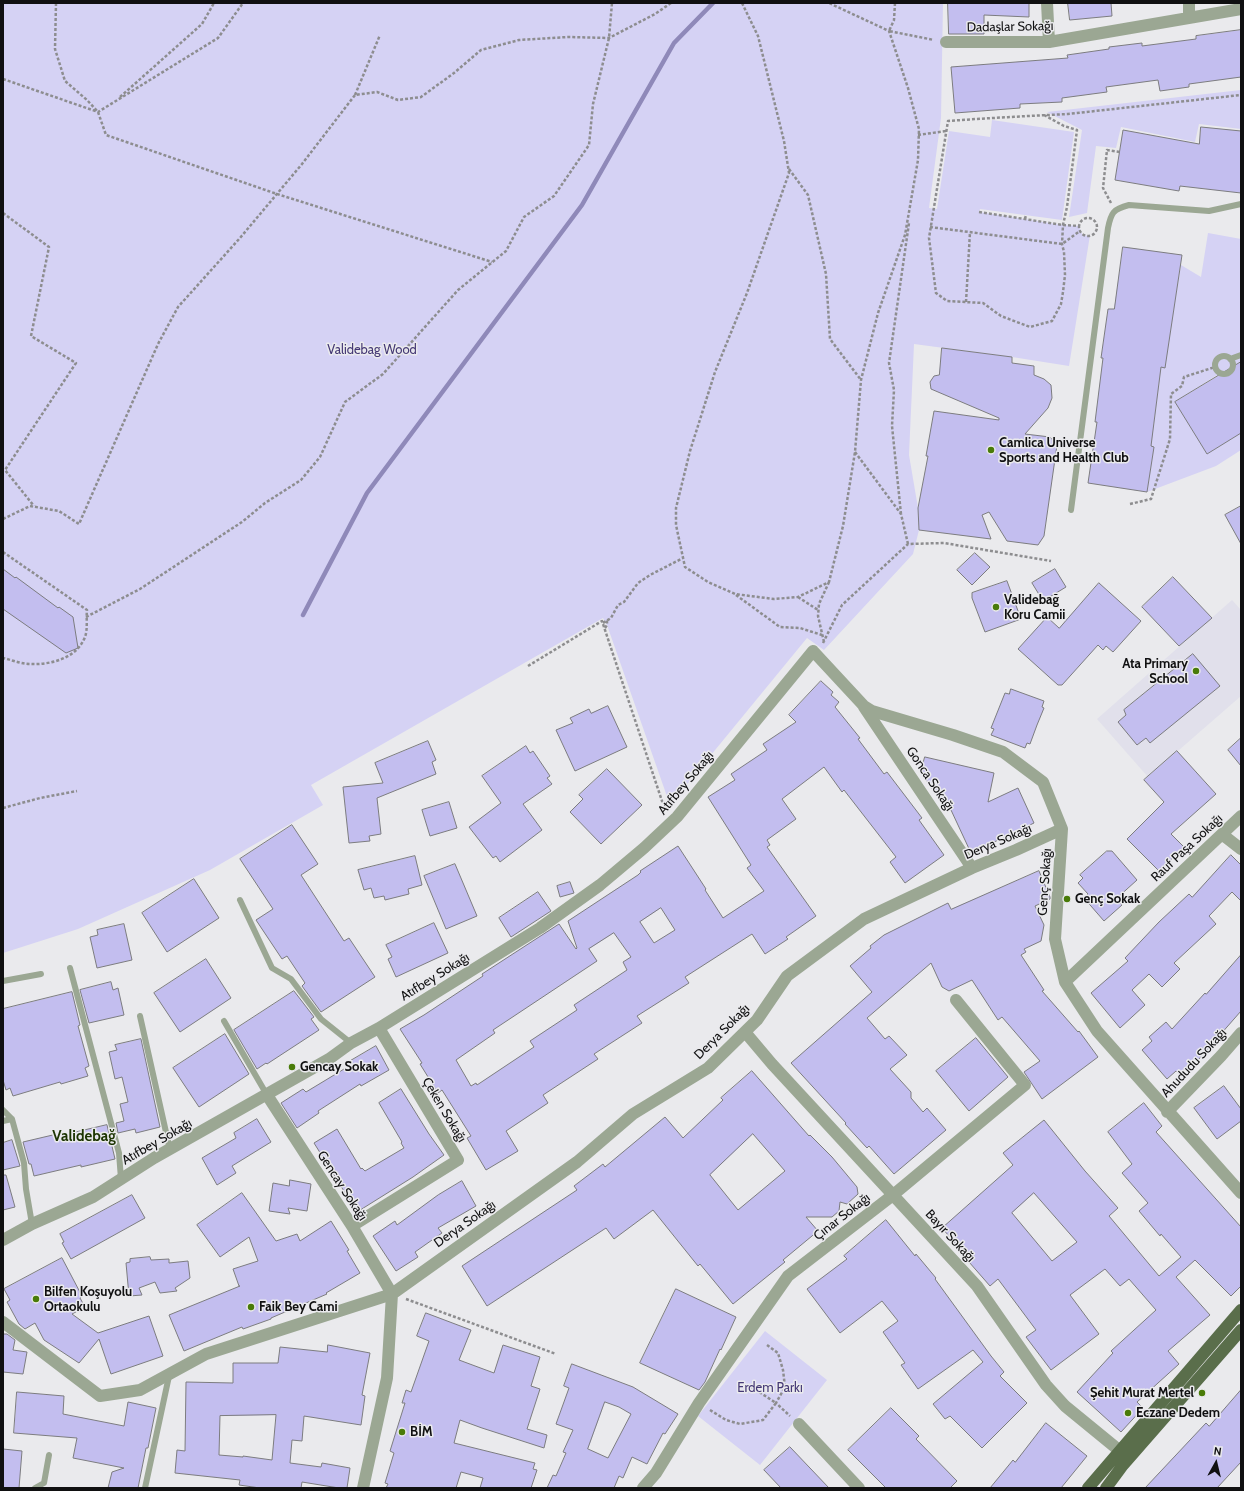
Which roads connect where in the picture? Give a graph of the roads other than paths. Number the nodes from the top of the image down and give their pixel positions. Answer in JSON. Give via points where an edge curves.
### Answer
{"nodes":[{"id":1,"x":1047,"y":3,"type":"edge"},
{"id":2,"x":1188,"y":3,"type":"edge"},
{"id":3,"x":1241,"y":9,"type":"edge"},
{"id":4,"x":1189,"y":18,"type":"junction"},
{"id":5,"x":946,"y":42,"type":"road end"},
{"id":6,"x":1048,"y":42,"type":"junction"},
{"id":7,"x":1241,"y":204,"type":"edge"},
{"id":8,"x":1241,"y":354,"type":"edge"},
{"id":9,"x":1230,"y":359,"type":"junction"},
{"id":10,"x":1071,"y":510,"type":"dead end"},
{"id":11,"x":813,"y":651,"type":"joint"},
{"id":12,"x":864,"y":706,"type":"junction"},
{"id":13,"x":1241,"y":816,"type":"edge"},
{"id":14,"x":1062,"y":829,"type":"junction"},
{"id":15,"x":1223,"y":834,"type":"junction"},
{"id":16,"x":1241,"y":849,"type":"edge"},
{"id":17,"x":972,"y":868,"type":"junction"},
{"id":18,"x":240,"y":900,"type":"dead end"},
{"id":19,"x":70,"y":968,"type":"dead end"},
{"id":20,"x":42,"y":974,"type":"dead end"},
{"id":21,"x":3,"y":981,"type":"edge"},
{"id":22,"x":1065,"y":982,"type":"junction"},
{"id":23,"x":956,"y":1000,"type":"dead end"},
{"id":24,"x":140,"y":1016,"type":"dead end"},
{"id":25,"x":224,"y":1021,"type":"dead end"},
{"id":26,"x":379,"y":1028,"type":"junction"},
{"id":27,"x":745,"y":1032,"type":"junction"},
{"id":28,"x":1241,"y":1033,"type":"edge"},
{"id":29,"x":351,"y":1043,"type":"junction"},
{"id":30,"x":267,"y":1095,"type":"junction"},
{"id":31,"x":3,"y":1110,"type":"edge"},
{"id":32,"x":1168,"y":1112,"type":"junction"},
{"id":33,"x":12,"y":1119,"type":"junction"},
{"id":34,"x":3,"y":1121,"type":"edge"},
{"id":35,"x":170,"y":1150,"type":"junction"},
{"id":36,"x":121,"y":1179,"type":"junction"},
{"id":37,"x":1241,"y":1193,"type":"edge"},
{"id":38,"x":893,"y":1195,"type":"junction"},
{"id":39,"x":32,"y":1224,"type":"junction"},
{"id":40,"x":352,"y":1226,"type":"junction"},
{"id":41,"x":3,"y":1240,"type":"edge"},
{"id":42,"x":392,"y":1294,"type":"junction"},
{"id":43,"x":1241,"y":1310,"type":"edge"},
{"id":44,"x":3,"y":1322,"type":"edge"},
{"id":45,"x":1241,"y":1330,"type":"edge"},
{"id":46,"x":169,"y":1374,"type":"junction"},
{"id":47,"x":798,"y":1424,"type":"road end"},
{"id":48,"x":1120,"y":1451,"type":"junction"},
{"id":49,"x":49,"y":1455,"type":"dead end"},
{"id":50,"x":1122,"y":1465,"type":"junction"},
{"id":51,"x":35,"y":1488,"type":"edge"},
{"id":52,"x":145,"y":1488,"type":"edge"},
{"id":53,"x":363,"y":1488,"type":"edge"},
{"id":54,"x":643,"y":1488,"type":"edge"},
{"id":55,"x":859,"y":1488,"type":"edge"},
{"id":56,"x":1088,"y":1488,"type":"edge"},
{"id":57,"x":1106,"y":1488,"type":"edge"}],
"edges":[{"from":1,"to":6,"type":"street"},
{"from":2,"to":4,"type":"street"},
{"from":3,"to":4,"type":"street","name":"Dadaşlar Sokağı"},
{"from":4,"to":6,"type":"street","name":"Dadaşlar Sokağı"},
{"from":5,"to":6,"type":"street","name":"Dadaşlar Sokağı"},
{"from":7,"to":10,"type":"lane","via":[[1209,211],[1129,204],[1115,210],[1108,228]]},
{"from":8,"to":9,"type":"lane"},
{"from":9,"to":9,"type":"lane","via":[[1232,367],[1227,373],[1221,373],[1215,367],[1220,357]]},
{"from":11,"to":12,"type":"street","name":"Genç Sokağı"},
{"from":11,"to":26,"type":"street","name":"Atıfbey Sokağı","via":[[677,818],[644,848],[606,880],[540,928]]},
{"from":12,"to":14,"type":"street","name":"Genç Sokağı","via":[[872,711],[1002,752],[1043,782]]},
{"from":12,"to":17,"type":"street","name":"Gonca Sokağı"},
{"from":13,"to":15,"type":"street","name":"Rauf Paşa Sokağı"},
{"from":14,"to":17,"type":"street","name":"Derya Sokağı"},
{"from":14,"to":22,"type":"street","name":"Genç Sokağı","via":[[1055,939]]},
{"from":15,"to":16,"type":"street"},
{"from":15,"to":22,"type":"street","name":"Rauf Paşa Sokağı"},
{"from":17,"to":27,"type":"street","name":"Derya Sokağı","via":[[864,919],[788,976],[757,1020]]},
{"from":18,"to":29,"type":"lane","via":[[272,968],[291,979],[322,1019]]},
{"from":19,"to":36,"type":"lane","via":[[119,1153]]},
{"from":20,"to":21,"type":"lane"},
{"from":22,"to":32,"type":"street","name":"Genç Sokağı","via":[[1097,1031]]},
{"from":23,"to":38,"type":"street","name":"Çınar Sokağı","via":[[1025,1085]]},
{"from":24,"to":35,"type":"lane"},
{"from":25,"to":30,"type":"lane"},
{"from":26,"to":29,"type":"street","name":"Atıfbey Sokağı"},
{"from":26,"to":40,"type":"street","name":"Çeken Sokağı","via":[[458,1160]]},
{"from":27,"to":38,"type":"street","name":"Bayır Sokağı"},
{"from":27,"to":42,"type":"street","name":"Derya Sokağı","via":[[708,1068],[633,1114],[577,1162]]},
{"from":28,"to":32,"type":"street","name":"Ahududu Sokağı"},
{"from":29,"to":30,"type":"street","name":"Atıfbey Sokağı","via":[[329,1059]]},
{"from":30,"to":35,"type":"street","name":"Atıfbey Sokağı"},
{"from":30,"to":40,"type":"street","name":"Gencay Sokağı"},
{"from":31,"to":33,"type":"lane"},
{"from":32,"to":37,"type":"street","name":"Genç Sokağı"},
{"from":33,"to":34,"type":"lane"},
{"from":33,"to":39,"type":"lane","via":[[24,1164]]},
{"from":35,"to":36,"type":"street","name":"Atıfbey Sokağı"},
{"from":36,"to":39,"type":"street","name":"Atıfbey Sokağı","via":[[93,1197]]},
{"from":38,"to":48,"type":"street","name":"Bayır Sokağı","via":[[977,1286],[1046,1385],[1065,1406]]},
{"from":38,"to":54,"type":"street","name":"Çınar Sokağı","via":[[788,1276],[699,1403],[656,1473]]},
{"from":39,"to":41,"type":"street","name":"Atıfbey Sokağı"},
{"from":40,"to":42,"type":"street","name":"Gencay Sokağı"},
{"from":42,"to":46,"type":"street","name":"Derya Sokağı","via":[[206,1354]]},
{"from":42,"to":53,"type":"street","via":[[387,1378]]},
{"from":43,"to":48,"type":"main road"},
{"from":44,"to":46,"type":"street","name":"Derya Sokağı","via":[[100,1396],[140,1390]]},
{"from":45,"to":50,"type":"main road"},
{"from":46,"to":52,"type":"lane"},
{"from":47,"to":55,"type":"street"},
{"from":48,"to":50,"type":"street"},
{"from":48,"to":56,"type":"main road"},
{"from":49,"to":51,"type":"lane","via":[[44,1483]]},
{"from":50,"to":57,"type":"main road"}]}
